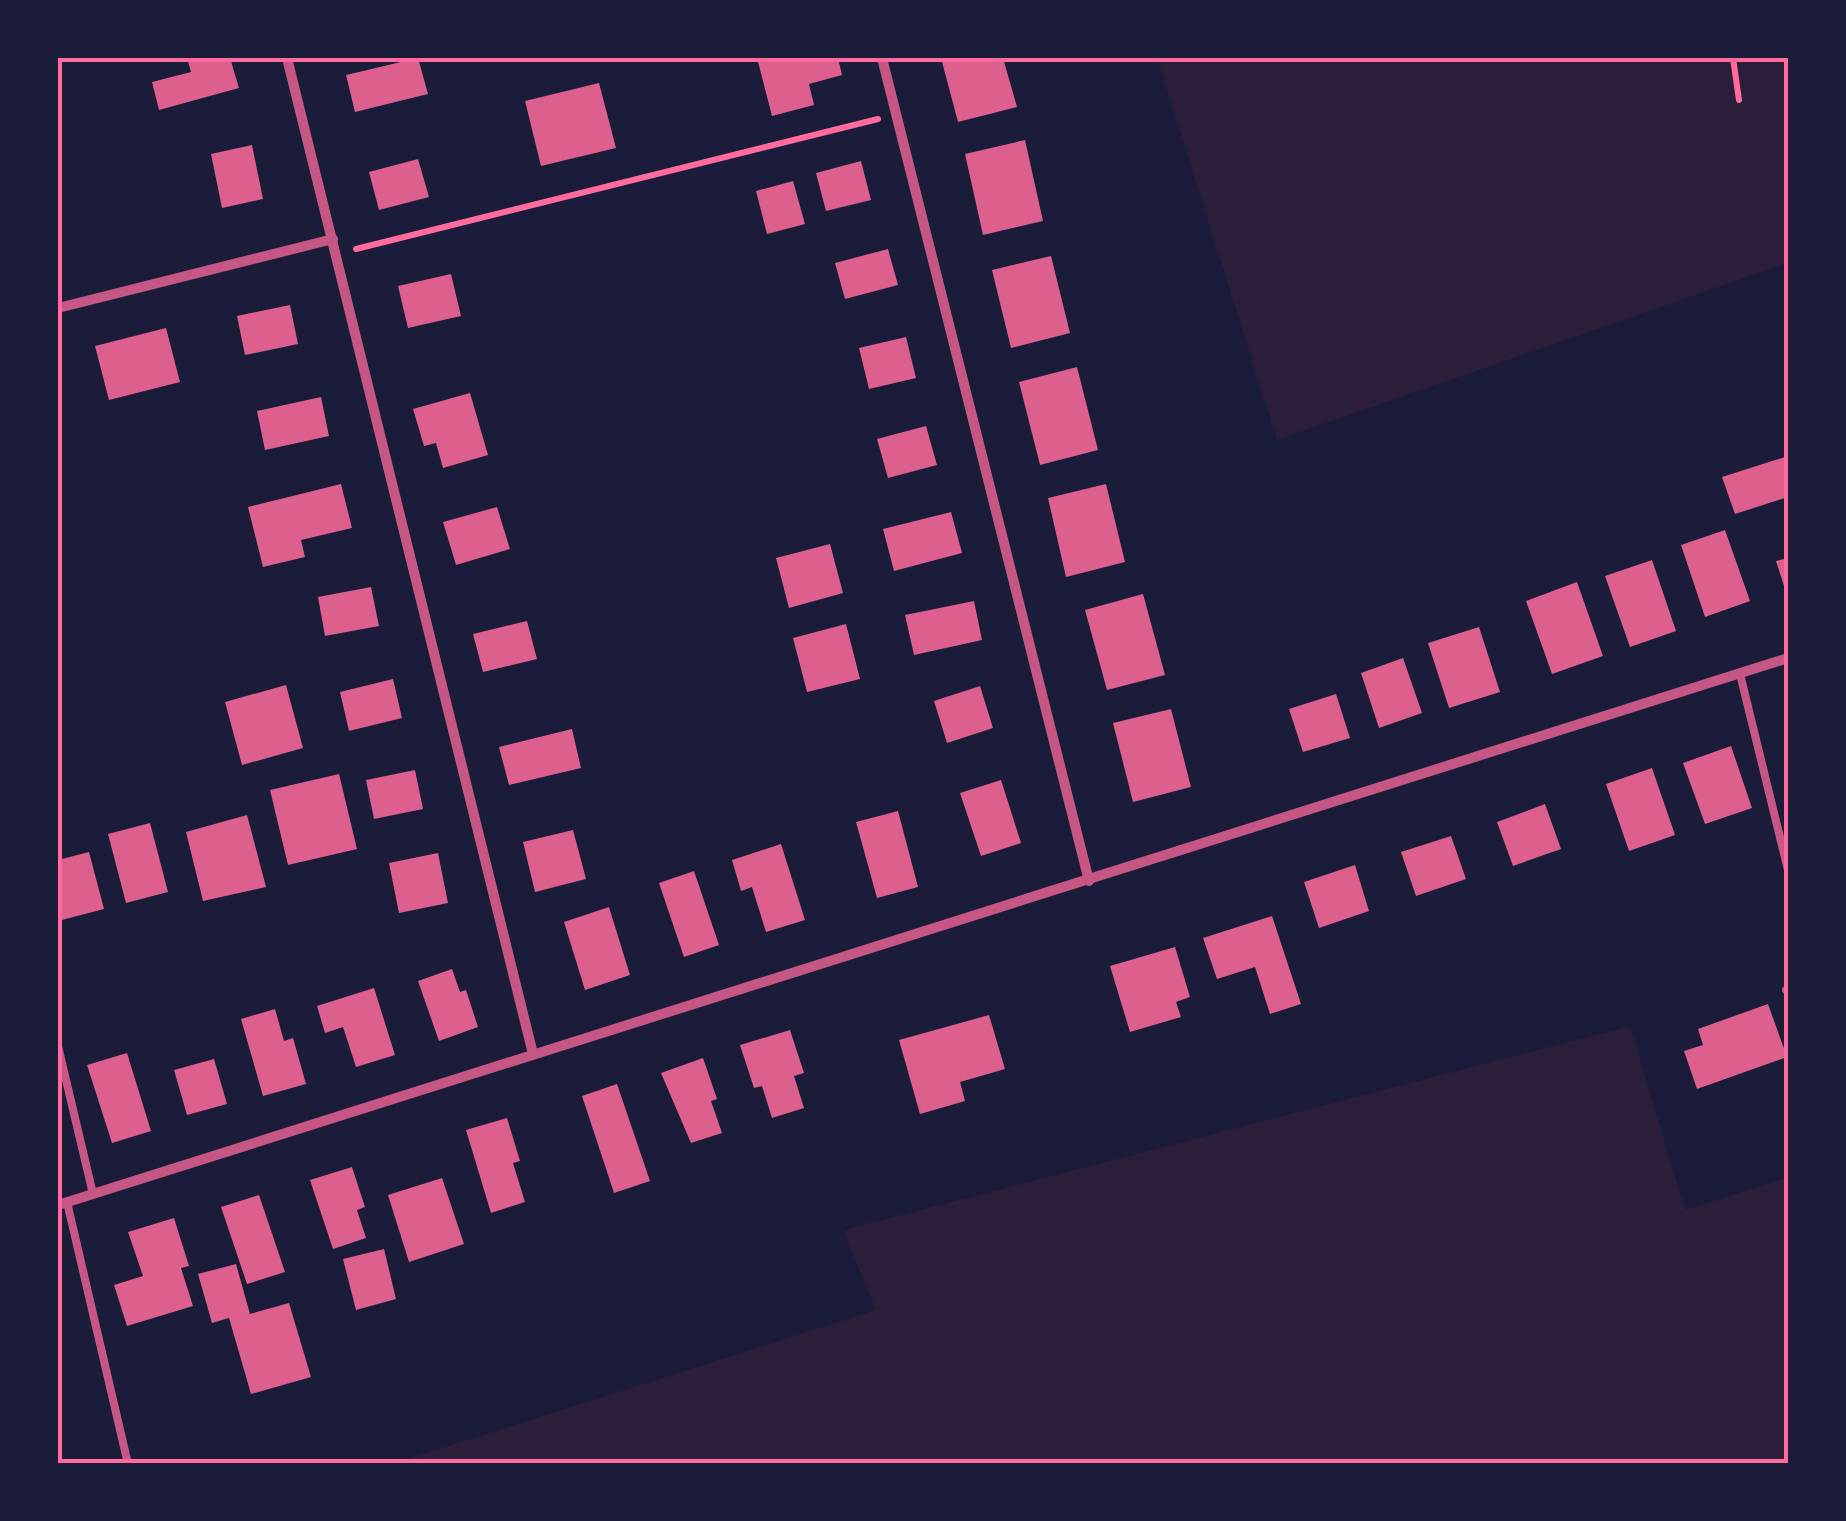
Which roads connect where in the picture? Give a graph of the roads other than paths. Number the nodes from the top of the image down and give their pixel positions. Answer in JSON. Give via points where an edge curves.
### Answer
{"nodes":[{"id":1,"x":287,"y":58,"type":"edge"},
{"id":2,"x":882,"y":58,"type":"edge"},
{"id":3,"x":333,"y":239,"type":"junction"},
{"id":4,"x":58,"y":308,"type":"edge"},
{"id":5,"x":1788,"y":658,"type":"edge"},
{"id":6,"x":1740,"y":674,"type":"junction"},
{"id":7,"x":1788,"y":870,"type":"edge"},
{"id":8,"x":1089,"y":880,"type":"junction"},
{"id":9,"x":58,"y":1046,"type":"edge"},
{"id":10,"x":533,"y":1054,"type":"junction"},
{"id":11,"x":93,"y":1194,"type":"junction"},
{"id":12,"x":62,"y":1204,"type":"edge"},
{"id":13,"x":128,"y":1464,"type":"edge"}],
"edges":[{"from":1,"to":3,"type":"street"},
{"from":2,"to":8,"type":"street"},
{"from":3,"to":4,"type":"street"},
{"from":3,"to":10,"type":"street"},
{"from":5,"to":6,"type":"street"},
{"from":6,"to":7,"type":"lane"},
{"from":6,"to":8,"type":"street"},
{"from":8,"to":10,"type":"street"},
{"from":9,"to":11,"type":"lane"},
{"from":10,"to":11,"type":"street"},
{"from":11,"to":12,"type":"street"},
{"from":12,"to":13,"type":"lane"}]}
